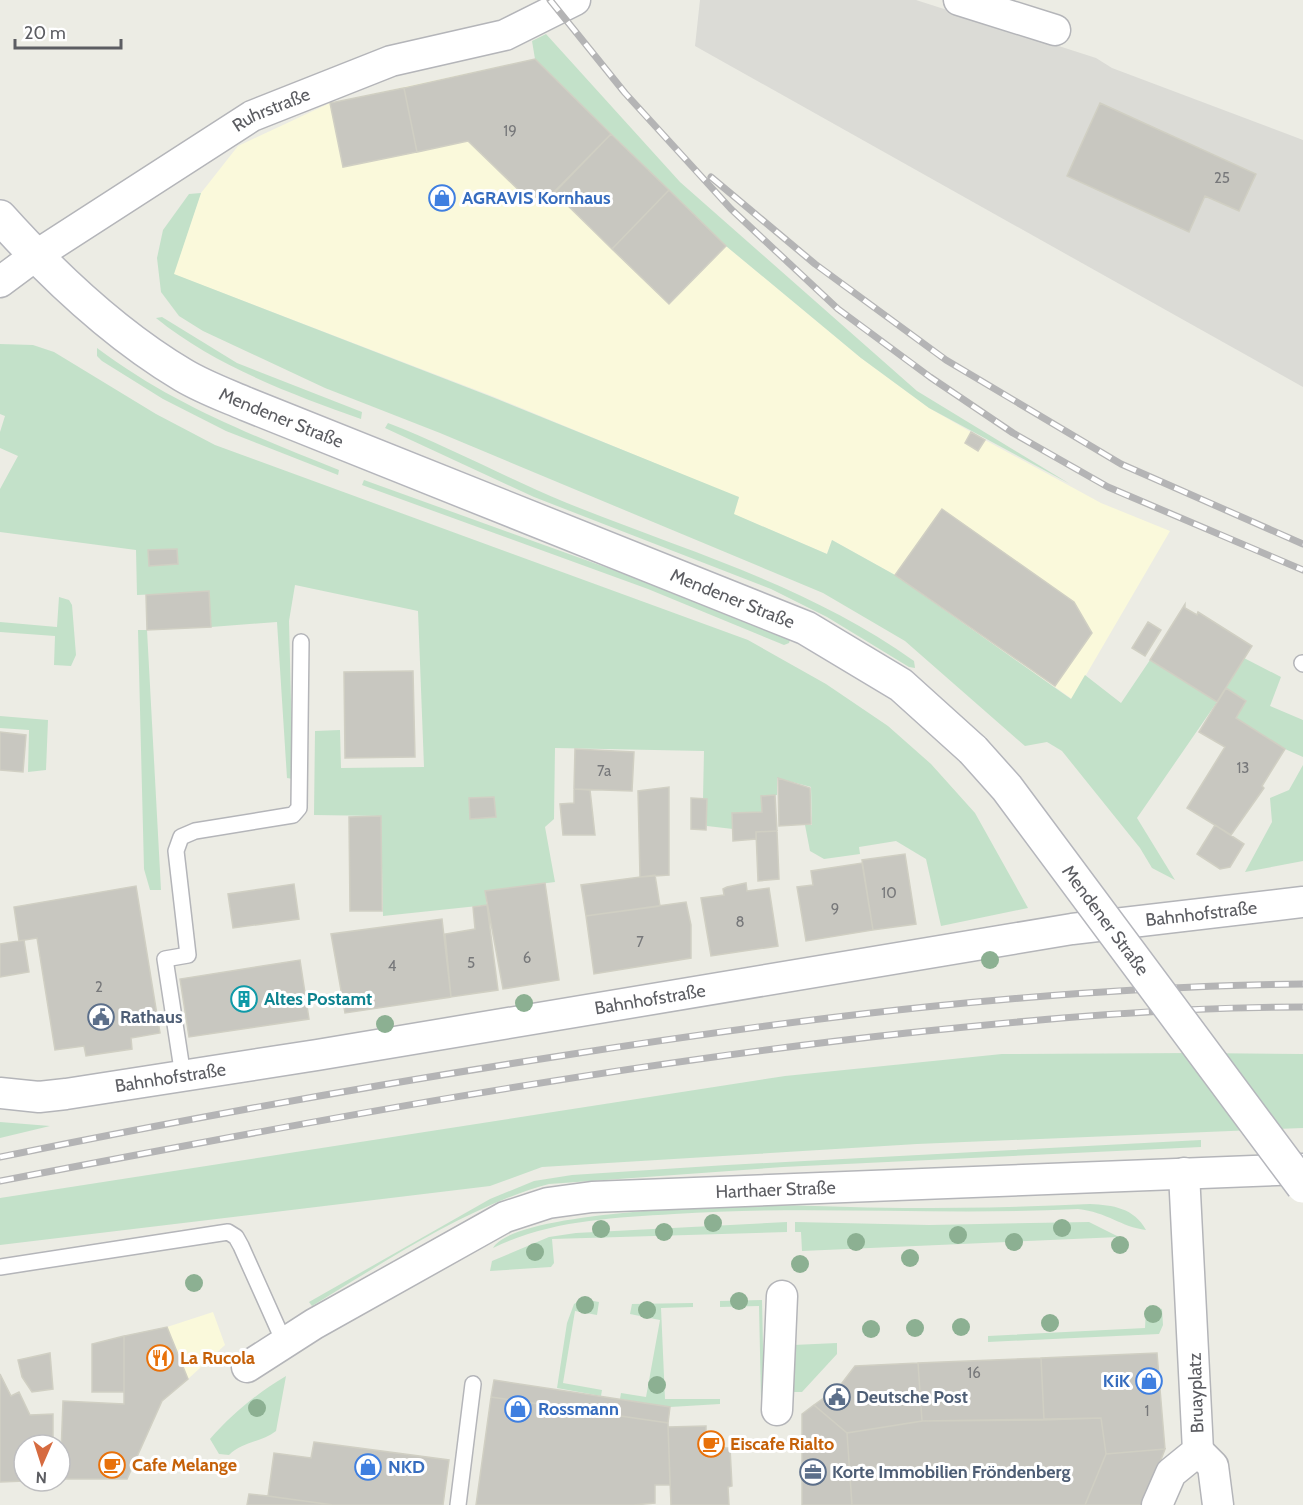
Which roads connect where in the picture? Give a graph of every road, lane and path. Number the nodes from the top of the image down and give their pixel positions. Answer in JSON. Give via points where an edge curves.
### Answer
{"nodes":[{"id":1,"x":574,"y":0,"type":"edge"},
{"id":2,"x":959,"y":0,"type":"edge"},
{"id":3,"x":1055,"y":30,"type":"dead end"},
{"id":4,"x":0,"y":217,"type":"edge"},
{"id":5,"x":35,"y":256,"type":"junction"},
{"id":6,"x":0,"y":282,"type":"edge"},
{"id":7,"x":301,"y":642,"type":"dead end"},
{"id":8,"x":1303,"y":902,"type":"edge"},
{"id":9,"x":183,"y":1076,"type":"junction"},
{"id":10,"x":0,"y":1093,"type":"edge"},
{"id":11,"x":1303,"y":1168,"type":"edge"},
{"id":12,"x":1184,"y":1173,"type":"junction"},
{"id":13,"x":1303,"y":1186,"type":"edge"},
{"id":14,"x":0,"y":1267,"type":"edge"},
{"id":15,"x":782,"y":1296,"type":"dead end"},
{"id":16,"x":284,"y":1342,"type":"junction"},
{"id":17,"x":247,"y":1367,"type":"dead end"},
{"id":18,"x":473,"y":1384,"type":"dead end"},
{"id":19,"x":777,"y":1410,"type":"dead end"},
{"id":20,"x":1198,"y":1451,"type":"junction"},
{"id":21,"x":458,"y":1505,"type":"edge"},
{"id":22,"x":1157,"y":1505,"type":"edge"},
{"id":23,"x":1218,"y":1505,"type":"edge"}],
"edges":[{"from":1,"to":5,"type":"street","name":"Ruhrstraße","via":[[505,35],[391,61],[252,116]]},
{"from":2,"to":3,"type":"street"},
{"from":4,"to":5,"type":"main road","name":"Mendener Straße"},
{"from":5,"to":6,"type":"street","name":"Ruhrstraße"},
{"from":5,"to":13,"type":"main road","name":"Mendener Straße","bridge":true,"via":[[123,335],[185,376],[246,404],[806,628],[901,685],[974,750],[1007,788]]},
{"from":7,"to":9,"type":"lane","via":[[299,808],[293,815],[195,831],[181,837],[176,851],[188,955],[165,959]]},
{"from":8,"to":9,"type":"street","name":"Bahnhofstraße","via":[[1072,929]]},
{"from":9,"to":10,"type":"street","name":"Bahnhofstraße","via":[[39,1097]]},
{"from":11,"to":12,"type":"street","name":"Harthaer Straße"},
{"from":12,"to":16,"type":"street","name":"Harthaer Straße","via":[[592,1197],[548,1203],[506,1217]]},
{"from":12,"to":20,"type":"street","name":"Bruayplatz"},
{"from":14,"to":16,"type":"lane","via":[[228,1233],[241,1246]]},
{"from":15,"to":19,"type":"street"},
{"from":16,"to":17,"type":"street","name":"Harthaer Straße"},
{"from":18,"to":21,"type":"lane"},
{"from":20,"to":22,"type":"street","name":"Bruayplatz","via":[[1171,1473]]},
{"from":20,"to":23,"type":"street","name":"Bruayplatz","via":[[1213,1466]]}]}
